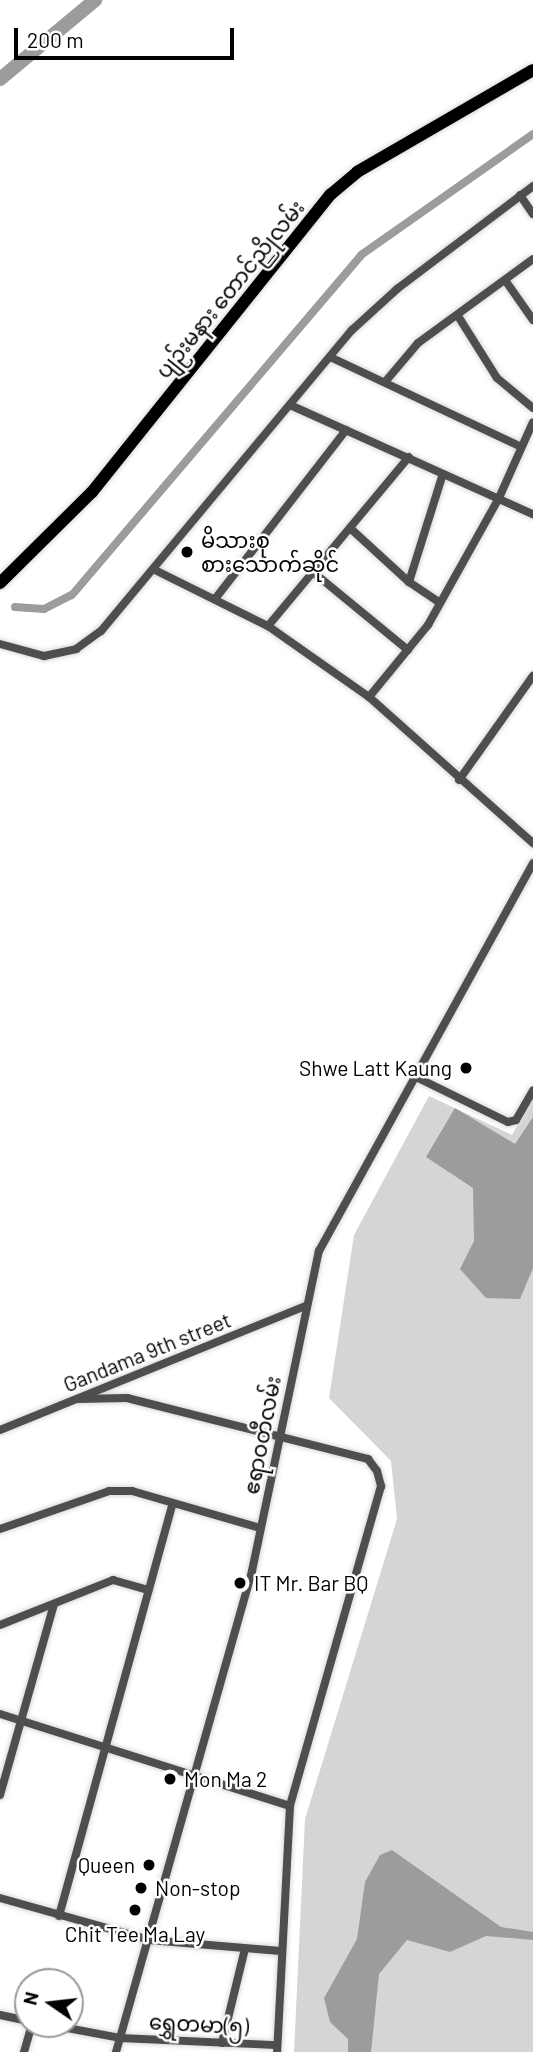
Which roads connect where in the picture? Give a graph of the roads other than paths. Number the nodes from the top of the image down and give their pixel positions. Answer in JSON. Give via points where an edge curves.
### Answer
{"nodes":[{"id":1,"x":533,"y":70,"type":"edge"},
{"id":2,"x":533,"y":186,"type":"edge"},
{"id":3,"x":520,"y":195,"type":"junction"},
{"id":4,"x":533,"y":214,"type":"edge"},
{"id":5,"x":533,"y":259,"type":"edge"},
{"id":6,"x":505,"y":280,"type":"junction"},
{"id":7,"x":458,"y":316,"type":"junction"},
{"id":8,"x":533,"y":320,"type":"edge"},
{"id":9,"x":330,"y":357,"type":"junction"},
{"id":10,"x":385,"y":383,"type":"junction"},
{"id":11,"x":290,"y":405,"type":"junction"},
{"id":12,"x":533,"y":408,"type":"edge"},
{"id":13,"x":533,"y":422,"type":"edge"},
{"id":14,"x":346,"y":429,"type":"junction"},
{"id":15,"x":519,"y":446,"type":"junction"},
{"id":16,"x":409,"y":457,"type":"junction"},
{"id":17,"x":442,"y":477,"type":"junction"},
{"id":18,"x":498,"y":499,"type":"junction"},
{"id":19,"x":533,"y":514,"type":"edge"},
{"id":20,"x":350,"y":528,"type":"junction"},
{"id":21,"x":155,"y":570,"type":"junction"},
{"id":22,"x":313,"y":572,"type":"junction"},
{"id":23,"x":409,"y":582,"type":"junction"},
{"id":24,"x":0,"y":583,"type":"edge"},
{"id":25,"x":215,"y":599,"type":"junction"},
{"id":26,"x":440,"y":603,"type":"junction"},
{"id":27,"x":268,"y":626,"type":"junction"},
{"id":28,"x":0,"y":644,"type":"edge"},
{"id":29,"x":408,"y":650,"type":"junction"},
{"id":30,"x":533,"y":676,"type":"edge"},
{"id":31,"x":369,"y":698,"type":"junction"},
{"id":32,"x":459,"y":780,"type":"junction"},
{"id":33,"x":533,"y":843,"type":"edge"},
{"id":34,"x":533,"y":863,"type":"edge"},
{"id":35,"x":418,"y":1078,"type":"junction"},
{"id":36,"x":533,"y":1090,"type":"edge"},
{"id":37,"x":306,"y":1306,"type":"junction"},
{"id":38,"x":78,"y":1399,"type":"junction"},
{"id":39,"x":0,"y":1430,"type":"edge"},
{"id":40,"x":280,"y":1434,"type":"junction"},
{"id":41,"x":173,"y":1503,"type":"junction"},
{"id":42,"x":260,"y":1528,"type":"junction"},
{"id":43,"x":0,"y":1529,"type":"edge"},
{"id":44,"x":149,"y":1590,"type":"junction"},
{"id":45,"x":54,"y":1604,"type":"junction"},
{"id":46,"x":0,"y":1625,"type":"edge"},
{"id":47,"x":0,"y":1714,"type":"edge"},
{"id":48,"x":22,"y":1721,"type":"junction"},
{"id":49,"x":105,"y":1749,"type":"junction"},
{"id":50,"x":197,"y":1775,"type":"junction"},
{"id":51,"x":0,"y":1795,"type":"edge"},
{"id":52,"x":290,"y":1806,"type":"junction"},
{"id":53,"x":0,"y":1898,"type":"edge"},
{"id":54,"x":60,"y":1916,"type":"junction"},
{"id":55,"x":149,"y":1940,"type":"junction"},
{"id":56,"x":245,"y":1949,"type":"junction"},
{"id":57,"x":281,"y":1951,"type":"junction"},
{"id":58,"x":84,"y":2031,"type":"edge"},
{"id":59,"x":120,"y":2038,"type":"junction"},
{"id":60,"x":222,"y":2043,"type":"junction"},
{"id":61,"x":277,"y":2049,"type":"edge"},
{"id":62,"x":116,"y":2052,"type":"edge"}],
"edges":[{"from":1,"to":24,"type":"main road","name":"ပျဉ်းမနား တောင်ညိုလမ်း","via":[[357,172],[330,195],[92,492]]},
{"from":2,"to":3,"type":"street"},
{"from":3,"to":4,"type":"street"},
{"from":3,"to":9,"type":"street","via":[[397,289]]},
{"from":5,"to":6,"type":"street"},
{"from":6,"to":7,"type":"street"},
{"from":6,"to":8,"type":"street"},
{"from":7,"to":10,"type":"street","via":[[418,343]]},
{"from":7,"to":12,"type":"street","via":[[497,379]]},
{"from":9,"to":10,"type":"street"},
{"from":9,"to":11,"type":"street"},
{"from":10,"to":15,"type":"street"},
{"from":11,"to":14,"type":"street"},
{"from":11,"to":21,"type":"street"},
{"from":13,"to":15,"type":"street"},
{"from":14,"to":16,"type":"street"},
{"from":14,"to":25,"type":"street"},
{"from":15,"to":18,"type":"street"},
{"from":16,"to":17,"type":"street"},
{"from":16,"to":20,"type":"street"},
{"from":17,"to":18,"type":"street"},
{"from":17,"to":23,"type":"street"},
{"from":18,"to":19,"type":"street"},
{"from":18,"to":26,"type":"street"},
{"from":20,"to":22,"type":"street"},
{"from":20,"to":23,"type":"street"},
{"from":21,"to":25,"type":"street"},
{"from":21,"to":28,"type":"street","via":[[101,631],[76,649],[44,656]]},
{"from":22,"to":27,"type":"street"},
{"from":22,"to":29,"type":"street"},
{"from":23,"to":26,"type":"street"},
{"from":25,"to":27,"type":"street"},
{"from":26,"to":29,"type":"street"},
{"from":27,"to":31,"type":"street"},
{"from":29,"to":31,"type":"street"},
{"from":30,"to":32,"type":"street"},
{"from":31,"to":32,"type":"street","via":[[437,753]]},
{"from":32,"to":33,"type":"street"},
{"from":34,"to":35,"type":"street","name":"ဧရာဝတီလမ်း"},
{"from":35,"to":36,"type":"street","via":[[508,1122],[516,1120]]},
{"from":35,"to":37,"type":"street","name":"ဧရာဝတီလမ်း","via":[[326,1236]]},
{"from":37,"to":38,"type":"street","name":"Gandama 9th street"},
{"from":37,"to":40,"type":"street","name":"ဧရာဝတီလမ်း"},
{"from":38,"to":39,"type":"street","name":"Gandama 9th street"},
{"from":38,"to":40,"type":"street","via":[[127,1398]]},
{"from":40,"to":42,"type":"street","name":"ဧရာဝတီလမ်း"},
{"from":40,"to":52,"type":"street","via":[[368,1459],[381,1486]]},
{"from":41,"to":42,"type":"street"},
{"from":41,"to":43,"type":"street","via":[[108,1491]]},
{"from":41,"to":44,"type":"street"},
{"from":42,"to":50,"type":"street","name":"ဧရာဝတီလမ်း"},
{"from":44,"to":45,"type":"street","via":[[113,1580]]},
{"from":44,"to":49,"type":"street"},
{"from":45,"to":46,"type":"street"},
{"from":45,"to":48,"type":"street"},
{"from":47,"to":48,"type":"street"},
{"from":48,"to":49,"type":"street"},
{"from":48,"to":51,"type":"street"},
{"from":49,"to":50,"type":"street"},
{"from":49,"to":54,"type":"street"},
{"from":50,"to":52,"type":"street"},
{"from":50,"to":55,"type":"street","name":"ဧရာဝတီလမ်း"},
{"from":52,"to":57,"type":"street"},
{"from":53,"to":54,"type":"street"},
{"from":54,"to":55,"type":"street"},
{"from":55,"to":56,"type":"street"},
{"from":55,"to":59,"type":"street","name":"ဧရာဝတီလမ်း"},
{"from":56,"to":57,"type":"street"},
{"from":56,"to":60,"type":"street"},
{"from":57,"to":61,"type":"street"},
{"from":58,"to":59,"type":"street","name":"ရွှေတမာ(၅)"},
{"from":59,"to":60,"type":"street","name":"ရွှေတမာ(၅)"},
{"from":59,"to":62,"type":"street","name":"ဧရာဝတီလမ်း"},
{"from":60,"to":61,"type":"street","name":"ရွှေတမာ(၅)"}]}
